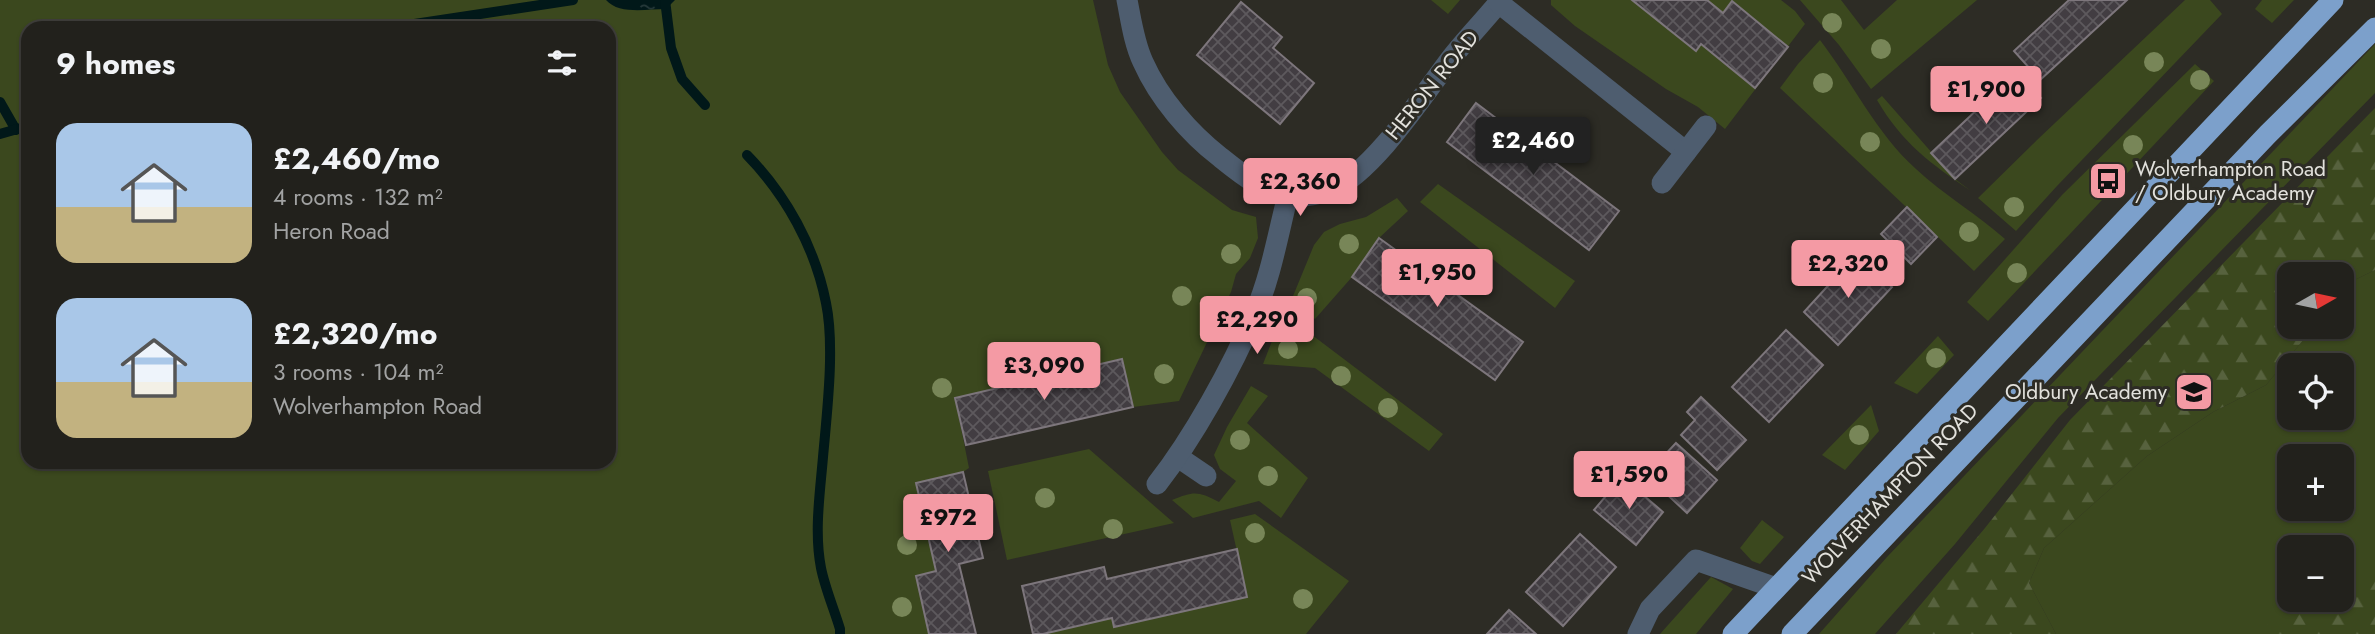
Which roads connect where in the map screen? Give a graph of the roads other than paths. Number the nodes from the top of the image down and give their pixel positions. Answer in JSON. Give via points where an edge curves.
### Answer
{"nodes":[{"id":1,"x":1128,"y":0,"type":"edge"},
{"id":2,"x":2333,"y":0,"type":"edge"},
{"id":3,"x":1500,"y":1,"type":"edge"},
{"id":4,"x":2375,"y":28,"type":"edge"},
{"id":5,"x":1706,"y":126,"type":"dead end"},
{"id":6,"x":1686,"y":152,"type":"junction"},
{"id":7,"x":1662,"y":184,"type":"dead end"},
{"id":8,"x":1288,"y":195,"type":"junction"},
{"id":9,"x":1178,"y":457,"type":"junction"},
{"id":10,"x":1206,"y":476,"type":"dead end"},
{"id":11,"x":1157,"y":484,"type":"dead end"},
{"id":12,"x":1776,"y":588,"type":"junction"},
{"id":13,"x":1638,"y":634,"type":"edge"},
{"id":14,"x":1733,"y":634,"type":"edge"},
{"id":15,"x":1792,"y":634,"type":"edge"}],
"edges":[{"from":1,"to":8,"type":"street","name":"HERON ROAD","via":[[1142,61],[1183,122],[1242,176]]},
{"from":2,"to":12,"type":"highway","name":"WOLVERHAMPTON ROAD"},
{"from":3,"to":6,"type":"street","name":"HERON ROAD"},
{"from":3,"to":8,"type":"street","name":"HERON ROAD","via":[[1362,169],[1331,190]]},
{"from":4,"to":15,"type":"highway","name":"WOLVERHAMPTON ROAD"},
{"from":5,"to":6,"type":"street"},
{"from":6,"to":7,"type":"street"},
{"from":8,"to":9,"type":"street","via":[[1256,312]]},
{"from":9,"to":10,"type":"street"},
{"from":9,"to":11,"type":"street"},
{"from":12,"to":13,"type":"street","name":"WOLVERHAMPTON ROAD","via":[[1696,560],[1650,609]]},
{"from":12,"to":14,"type":"highway","name":"WOLVERHAMPTON ROAD"}]}
